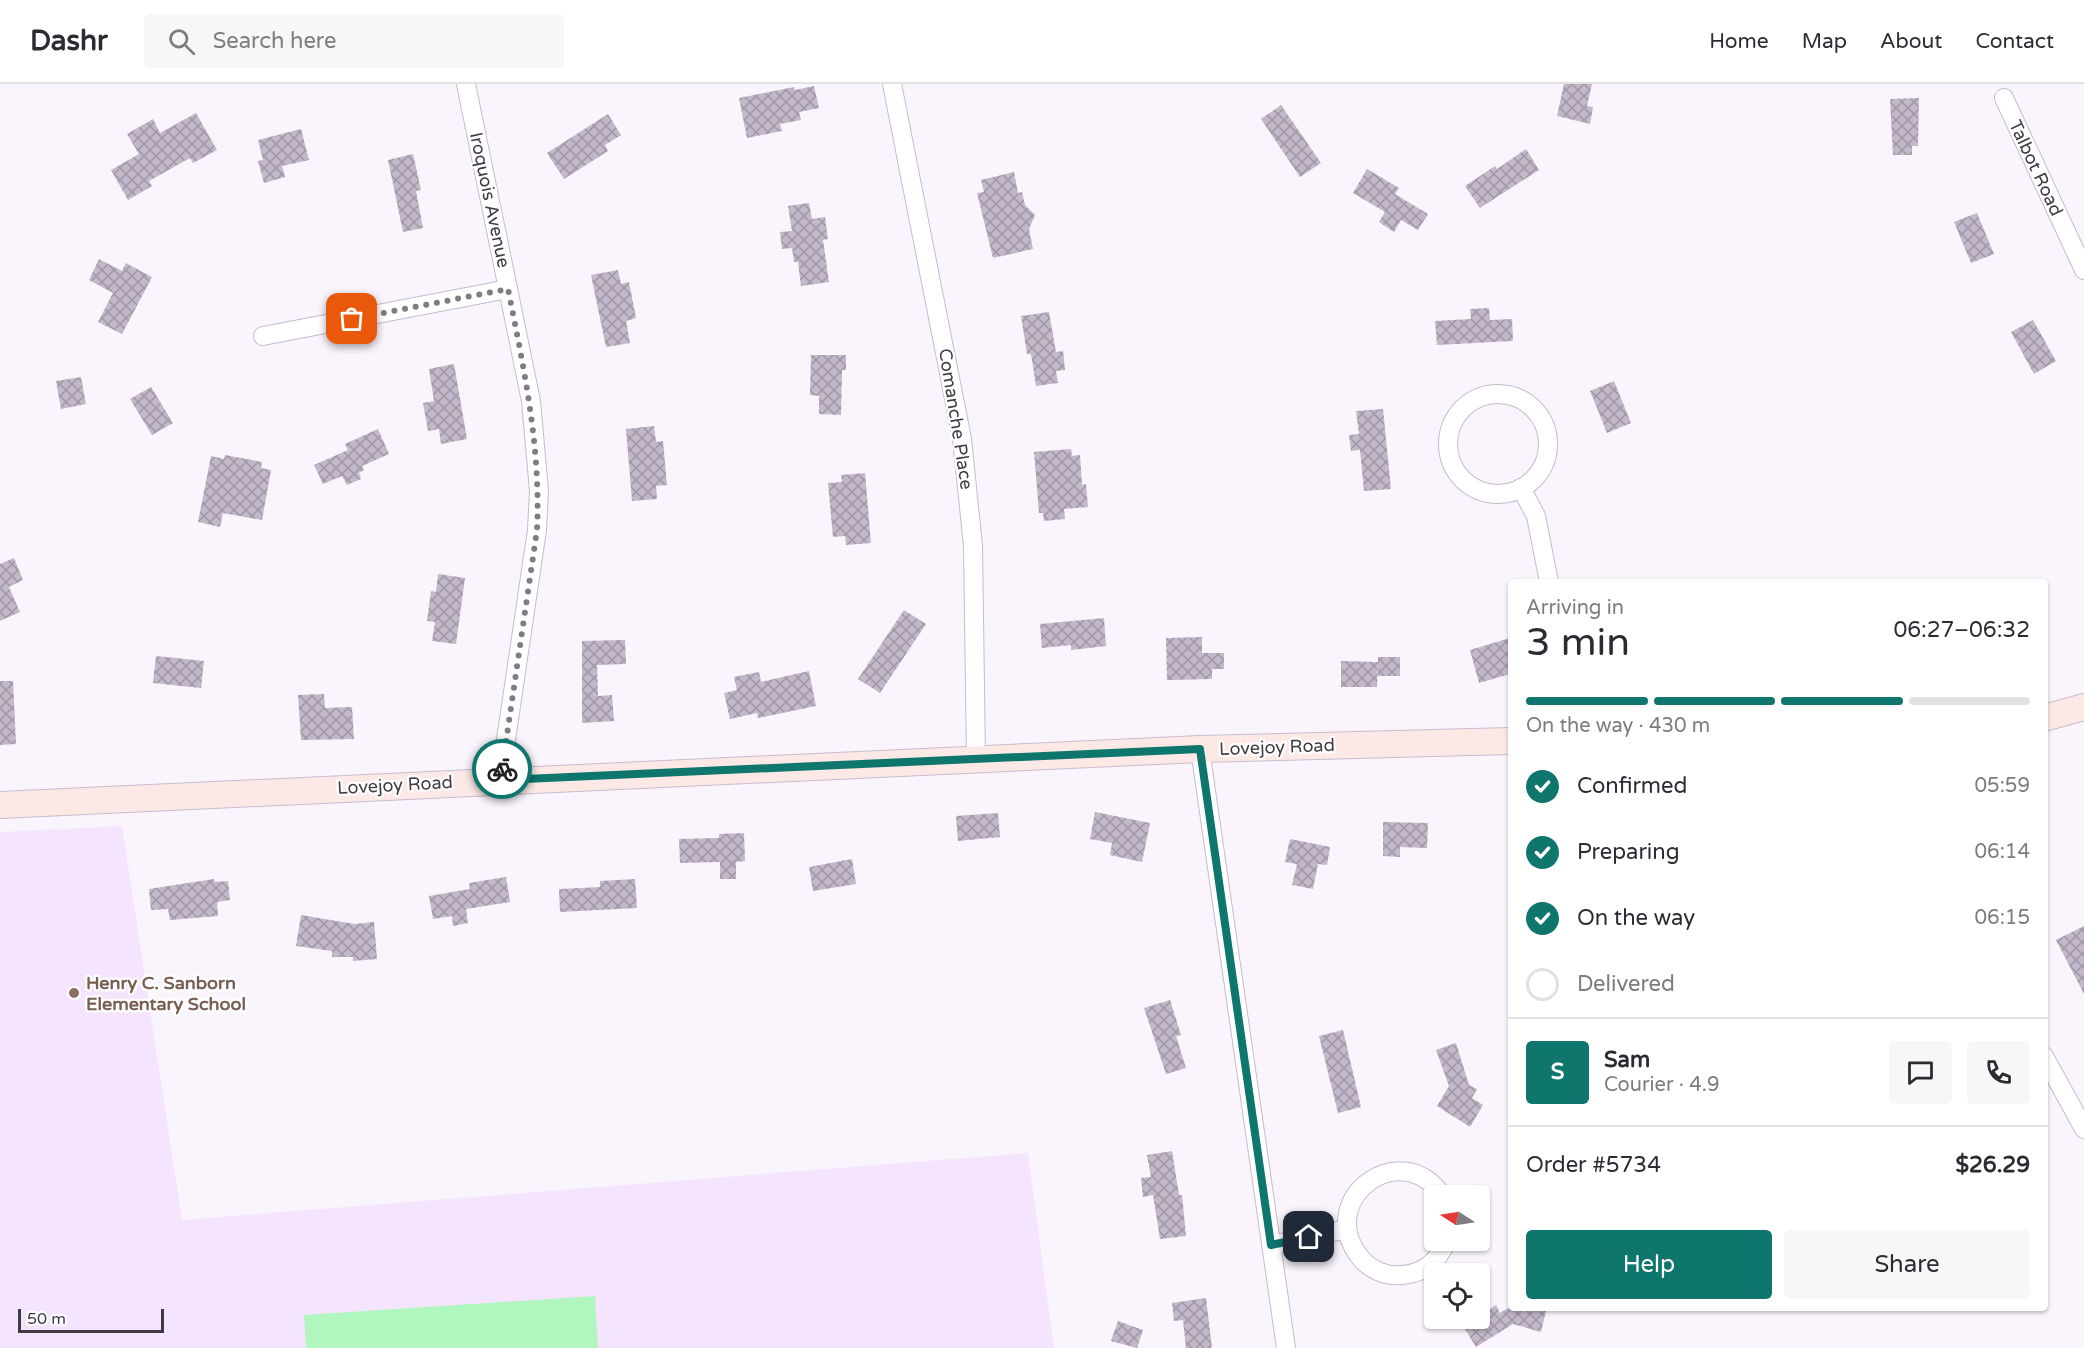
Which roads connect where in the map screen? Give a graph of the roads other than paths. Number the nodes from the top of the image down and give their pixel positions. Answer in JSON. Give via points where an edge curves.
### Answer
{"nodes":[{"id":1,"x":466,"y":84,"type":"edge"},
{"id":2,"x":892,"y":84,"type":"edge"},
{"id":3,"x":2004,"y":98,"type":"dead end"},
{"id":4,"x":2084,"y":270,"type":"edge"},
{"id":5,"x":508,"y":289,"type":"junction"},
{"id":6,"x":263,"y":336,"type":"dead end"},
{"id":7,"x":1521,"y":488,"type":"junction"},
{"id":8,"x":1547,"y":579,"type":"edge"},
{"id":9,"x":2084,"y":707,"type":"edge"},
{"id":10,"x":2048,"y":717,"type":"edge"},
{"id":11,"x":1508,"y":741,"type":"edge"},
{"id":12,"x":1200,"y":749,"type":"junction"},
{"id":13,"x":976,"y":759,"type":"junction"},
{"id":14,"x":500,"y":780,"type":"junction"},
{"id":15,"x":0,"y":805,"type":"edge"},
{"id":16,"x":2048,"y":1064,"type":"edge"},
{"id":17,"x":2084,"y":1130,"type":"edge"},
{"id":18,"x":1431,"y":1185,"type":"edge"},
{"id":19,"x":1347,"y":1229,"type":"junction"},
{"id":20,"x":1271,"y":1245,"type":"junction"},
{"id":21,"x":1443,"y":1251,"type":"edge"},
{"id":22,"x":1286,"y":1348,"type":"edge"}],
"edges":[{"from":1,"to":5,"type":"street","name":"Iroquois Avenue"},
{"from":2,"to":13,"type":"street","name":"Comanche Place","via":[[962,439],[973,546]]},
{"from":3,"to":4,"type":"street","name":"Talbot Road"},
{"from":5,"to":6,"type":"street"},
{"from":5,"to":14,"type":"street","name":"Iroquois Avenue","via":[[531,401],[539,491],[537,530]]},
{"from":7,"to":7,"type":"street","via":[[1531,482],[1544,463],[1548,441],[1541,419],[1525,402],[1504,395],[1471,402],[1456,417],[1449,435],[1453,465],[1465,482],[1482,492],[1502,494]]},
{"from":7,"to":8,"type":"street","via":[[1536,516]]},
{"from":9,"to":10,"type":"main road"},
{"from":11,"to":12,"type":"main road","name":"Lovejoy Road"},
{"from":12,"to":13,"type":"main road","name":"Lovejoy Road"},
{"from":12,"to":20,"type":"street"},
{"from":13,"to":14,"type":"main road","name":"Lovejoy Road"},
{"from":14,"to":15,"type":"main road","name":"Lovejoy Road"},
{"from":16,"to":17,"type":"street"},
{"from":18,"to":19,"type":"street","via":[[1409,1172],[1377,1175],[1353,1197]]},
{"from":19,"to":20,"type":"street"},
{"from":19,"to":21,"type":"street","via":[[1362,1261],[1395,1276],[1413,1274],[1429,1266]]},
{"from":20,"to":22,"type":"street"}]}
